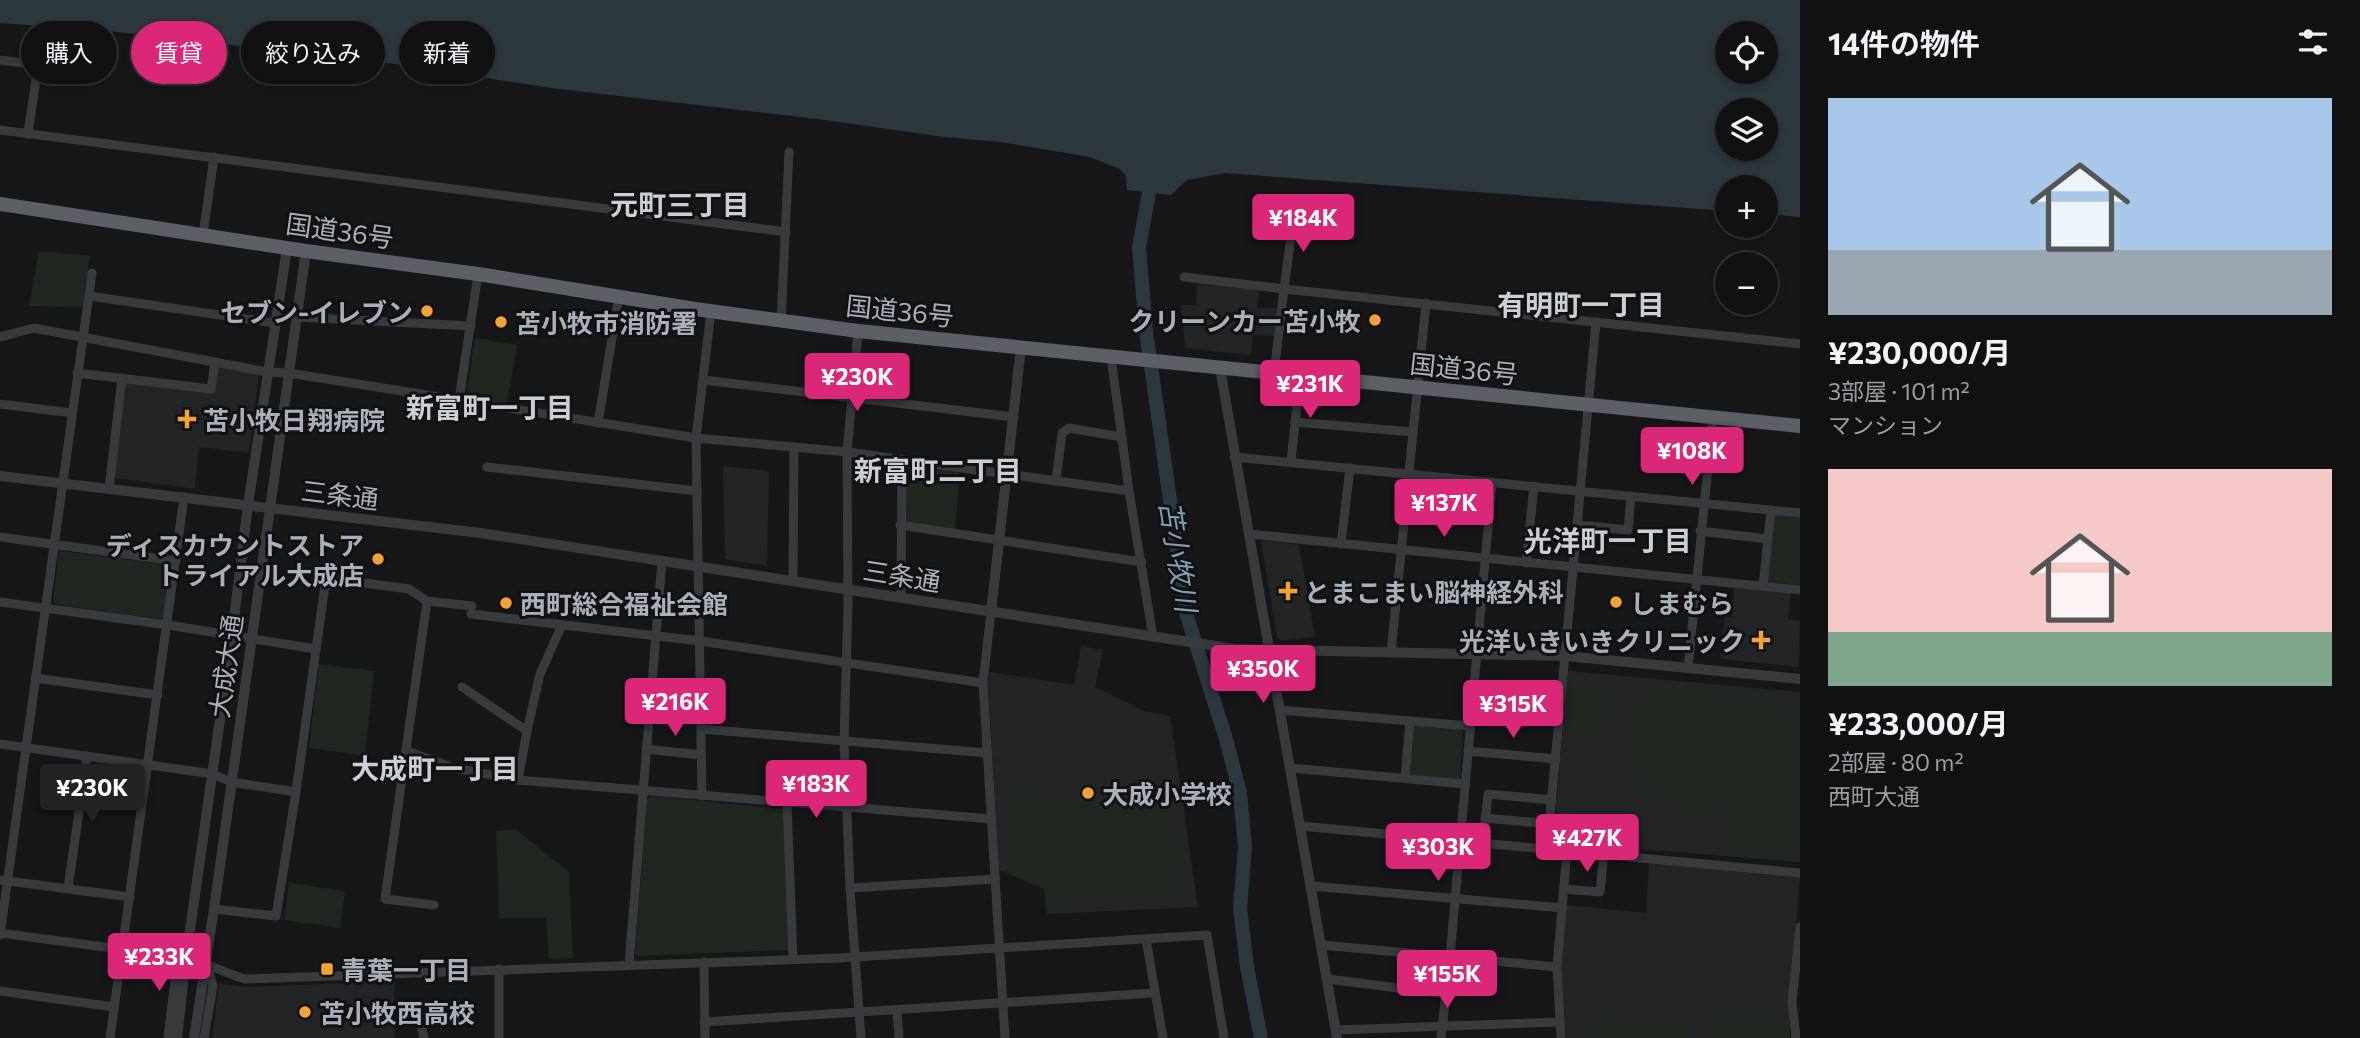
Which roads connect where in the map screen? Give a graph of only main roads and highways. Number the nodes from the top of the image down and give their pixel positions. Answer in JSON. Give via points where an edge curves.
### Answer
{"nodes":[{"id":1,"x":0,"y":204,"type":"edge"},
{"id":2,"x":1800,"y":426,"type":"edge"}],
"edges":[{"from":1,"to":2,"type":"highway","name":"国道36号","via":[[781,322]]}]}
